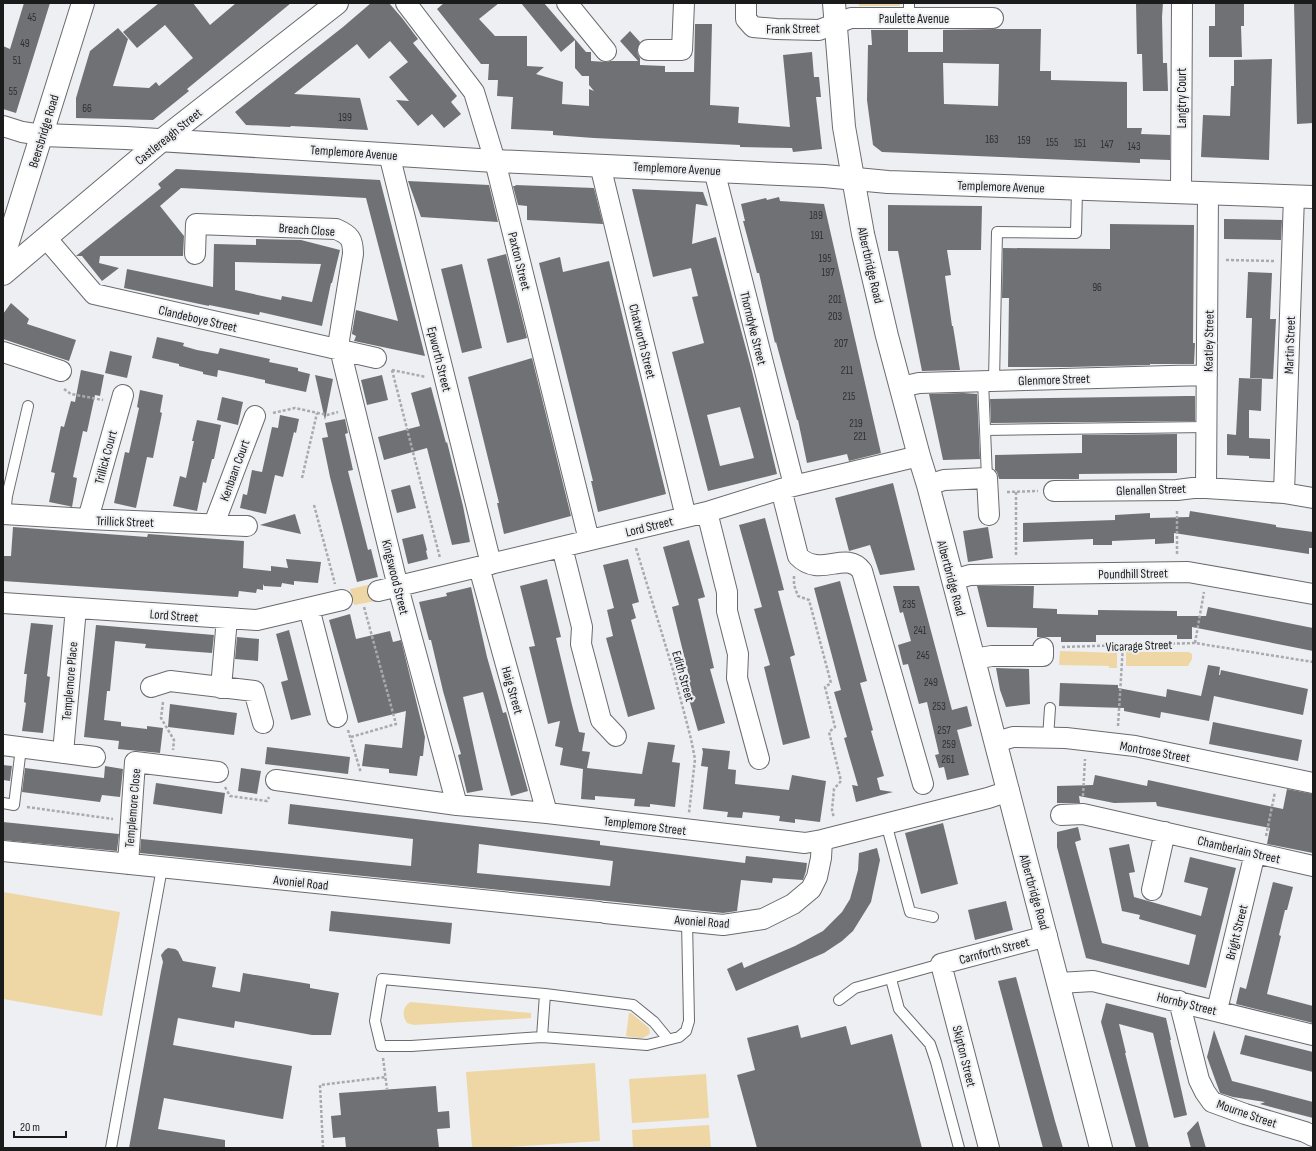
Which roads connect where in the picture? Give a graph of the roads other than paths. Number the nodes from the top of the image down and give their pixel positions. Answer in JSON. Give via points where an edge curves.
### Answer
{"nodes":[{"id":1,"x":83,"y":3,"type":"edge"},
{"id":2,"x":337,"y":3,"type":"edge"},
{"id":3,"x":406,"y":3,"type":"edge"},
{"id":4,"x":567,"y":3,"type":"edge"},
{"id":5,"x":684,"y":3,"type":"edge"},
{"id":6,"x":746,"y":3,"type":"edge"},
{"id":7,"x":1182,"y":3,"type":"edge"},
{"id":8,"x":909,"y":11,"type":"edge"},
{"id":9,"x":834,"y":14,"type":"edge"},
{"id":10,"x":993,"y":18,"type":"dead end"},
{"id":11,"x":648,"y":50,"type":"dead end"},
{"id":12,"x":606,"y":51,"type":"dead end"},
{"id":13,"x":3,"y":126,"type":"edge"},
{"id":14,"x":42,"y":134,"type":"junction"},
{"id":15,"x":162,"y":140,"type":"junction"},
{"id":16,"x":389,"y":154,"type":"junction"},
{"id":17,"x":495,"y":161,"type":"junction"},
{"id":18,"x":600,"y":165,"type":"junction"},
{"id":19,"x":714,"y":170,"type":"junction"},
{"id":20,"x":852,"y":179,"type":"junction"},
{"id":21,"x":1076,"y":189,"type":"junction"},
{"id":22,"x":1181,"y":192,"type":"junction"},
{"id":23,"x":1208,"y":193,"type":"junction"},
{"id":24,"x":1304,"y":197,"type":"edge"},
{"id":25,"x":46,"y":238,"type":"junction"},
{"id":26,"x":195,"y":254,"type":"dead end"},
{"id":27,"x":3,"y":258,"type":"edge"},
{"id":28,"x":3,"y":274,"type":"edge"},
{"id":29,"x":340,"y":349,"type":"junction"},
{"id":30,"x":3,"y":352,"type":"edge"},
{"id":31,"x":376,"y":358,"type":"road end"},
{"id":32,"x":61,"y":371,"type":"road end"},
{"id":33,"x":1207,"y":375,"type":"junction"},
{"id":34,"x":989,"y":381,"type":"junction"},
{"id":35,"x":901,"y":387,"type":"junction"},
{"id":36,"x":121,"y":399,"type":"road end"},
{"id":37,"x":28,"y":406,"type":"dead end"},
{"id":38,"x":255,"y":416,"type":"road end"},
{"id":39,"x":1207,"y":426,"type":"junction"},
{"id":40,"x":985,"y":430,"type":"junction"},
{"id":41,"x":919,"y":456,"type":"junction"},
{"id":42,"x":988,"y":485,"type":"junction"},
{"id":43,"x":928,"y":486,"type":"junction"},
{"id":44,"x":788,"y":487,"type":"junction"},
{"id":45,"x":1206,"y":488,"type":"junction"},
{"id":46,"x":1054,"y":491,"type":"road end"},
{"id":47,"x":1284,"y":493,"type":"junction"},
{"id":48,"x":1313,"y":498,"type":"edge"},
{"id":49,"x":707,"y":512,"type":"junction"},
{"id":50,"x":4,"y":514,"type":"edge"},
{"id":51,"x":989,"y":515,"type":"dead end"},
{"id":52,"x":686,"y":517,"type":"junction"},
{"id":53,"x":88,"y":519,"type":"junction"},
{"id":54,"x":214,"y":524,"type":"junction"},
{"id":55,"x":247,"y":526,"type":"dead end"},
{"id":56,"x":589,"y":540,"type":"junction"},
{"id":57,"x":562,"y":547,"type":"junction"},
{"id":58,"x":485,"y":566,"type":"junction"},
{"id":59,"x":952,"y":580,"type":"junction"},
{"id":60,"x":398,"y":587,"type":"junction"},
{"id":61,"x":378,"y":591,"type":"dead end"},
{"id":62,"x":1313,"y":594,"type":"edge"},
{"id":63,"x":340,"y":600,"type":"road end"},
{"id":64,"x":3,"y":603,"type":"edge"},
{"id":65,"x":76,"y":608,"type":"junction"},
{"id":66,"x":309,"y":608,"type":"junction"},
{"id":67,"x":227,"y":618,"type":"junction"},
{"id":68,"x":1043,"y":648,"type":"road end"},
{"id":69,"x":973,"y":659,"type":"junction"},
{"id":70,"x":158,"y":684,"type":"road end"},
{"id":71,"x":221,"y":688,"type":"junction"},
{"id":72,"x":1050,"y":708,"type":"dead end"},
{"id":73,"x":337,"y":716,"type":"road end"},
{"id":74,"x":263,"y":723,"type":"dead end"},
{"id":75,"x":616,"y":736,"type":"dead end"},
{"id":76,"x":1048,"y":738,"type":"junction"},
{"id":77,"x":996,"y":742,"type":"junction"},
{"id":78,"x":12,"y":747,"type":"edge"},
{"id":79,"x":63,"y":753,"type":"junction"},
{"id":80,"x":95,"y":757,"type":"dead end"},
{"id":81,"x":758,"y":759,"type":"dead end"},
{"id":82,"x":218,"y":772,"type":"road end"},
{"id":83,"x":276,"y":780,"type":"road end"},
{"id":84,"x":1313,"y":783,"type":"edge"},
{"id":85,"x":923,"y":784,"type":"dead end"},
{"id":86,"x":1009,"y":791,"type":"junction"},
{"id":87,"x":3,"y":803,"type":"edge"},
{"id":88,"x":457,"y":805,"type":"junction"},
{"id":89,"x":547,"y":813,"type":"junction"},
{"id":90,"x":1061,"y":815,"type":"dead end"},
{"id":91,"x":886,"y":823,"type":"junction"},
{"id":92,"x":1165,"y":832,"type":"junction"},
{"id":93,"x":830,"y":838,"type":"junction"},
{"id":94,"x":3,"y":851,"type":"edge"},
{"id":95,"x":1255,"y":853,"type":"junction"},
{"id":96,"x":128,"y":864,"type":"junction"},
{"id":97,"x":1313,"y":866,"type":"edge"},
{"id":98,"x":162,"y":868,"type":"junction"},
{"id":99,"x":1152,"y":890,"type":"dead end"},
{"id":100,"x":933,"y":917,"type":"dead end"},
{"id":101,"x":688,"y":921,"type":"junction"},
{"id":102,"x":1047,"y":936,"type":"junction"},
{"id":103,"x":941,"y":964,"type":"junction"},
{"id":104,"x":890,"y":978,"type":"junction"},
{"id":105,"x":1059,"y":983,"type":"junction"},
{"id":106,"x":545,"y":994,"type":"junction"},
{"id":107,"x":839,"y":1000,"type":"dead end"},
{"id":108,"x":1179,"y":1001,"type":"junction"},
{"id":109,"x":1217,"y":1010,"type":"junction"},
{"id":110,"x":1313,"y":1035,"type":"edge"},
{"id":111,"x":542,"y":1037,"type":"junction"},
{"id":112,"x":668,"y":1039,"type":"junction"},
{"id":113,"x":1313,"y":1136,"type":"edge"},
{"id":114,"x":111,"y":1148,"type":"edge"},
{"id":115,"x":959,"y":1148,"type":"edge"},
{"id":116,"x":989,"y":1148,"type":"edge"},
{"id":117,"x":1101,"y":1148,"type":"edge"}],
"edges":[{"from":1,"to":14,"type":"main road","name":"Beersbridge Road"},
{"from":2,"to":15,"type":"main road","name":"Castlereagh Street"},
{"from":3,"to":17,"type":"street","name":"Paxton Street","via":[[474,92]]},
{"from":4,"to":12,"type":"street"},
{"from":5,"to":11,"type":"street","via":[[682,50]]},
{"from":6,"to":9,"type":"street","name":"Frank Street","via":[[746,19],[753,27],[819,30]]},
{"from":7,"to":22,"type":"street","name":"Langtry Court"},
{"from":8,"to":9,"type":"street","name":"Paulette Avenue","via":[[851,18]]},
{"from":8,"to":10,"type":"street","name":"Paulette Avenue"},
{"from":9,"to":20,"type":"main road","name":"Albertbridge Road","via":[[844,127]]},
{"from":13,"to":14,"type":"street","via":[[22,132]]},
{"from":14,"to":15,"type":"main road","name":"Templemore Avenue"},
{"from":14,"to":27,"type":"main road","name":"Beersbridge Road"},
{"from":15,"to":16,"type":"main road","name":"Templemore Avenue"},
{"from":15,"to":25,"type":"main road","name":"Castlereagh Street"},
{"from":16,"to":17,"type":"main road","name":"Templemore Avenue"},
{"from":16,"to":58,"type":"street","name":"Epworth Street","via":[[446,381]]},
{"from":17,"to":18,"type":"main road","name":"Templemore Avenue"},
{"from":17,"to":56,"type":"street","name":"Paxton Street"},
{"from":18,"to":19,"type":"main road","name":"Templemore Avenue"},
{"from":18,"to":52,"type":"street","name":"Chatworth Street"},
{"from":19,"to":20,"type":"main road","name":"Templemore Avenue"},
{"from":19,"to":44,"type":"street","name":"Thorndyke Street"},
{"from":20,"to":21,"type":"main road","name":"Templemore Avenue"},
{"from":20,"to":35,"type":"main road","name":"Albertbridge Road"},
{"from":21,"to":22,"type":"main road","name":"Templemore Avenue"},
{"from":21,"to":34,"type":"lane","via":[[1076,233],[997,232]]},
{"from":22,"to":23,"type":"main road","name":"Templemore Avenue"},
{"from":23,"to":24,"type":"main road","name":"Templemore Avenue"},
{"from":23,"to":33,"type":"street","name":"Keatley Street"},
{"from":24,"to":47,"type":"street","name":"Martin Street","via":[[1292,261]]},
{"from":25,"to":28,"type":"main road","name":"Castlereagh Street"},
{"from":25,"to":29,"type":"street","name":"Clandeboye Street","via":[[94,294]]},
{"from":26,"to":29,"type":"street","name":"Breach Close","via":[[188,224],[336,229],[345,233],[353,245],[353,254],[339,340]]},
{"from":29,"to":31,"type":"street","name":"Clandeboye Street"},
{"from":29,"to":60,"type":"street","name":"Kingswood Street"},
{"from":30,"to":32,"type":"street"},
{"from":33,"to":34,"type":"street","name":"Glenmore Street"},
{"from":33,"to":39,"type":"street","name":"Keatley Street"},
{"from":34,"to":35,"type":"street","name":"Glenmore Street","via":[[919,383]]},
{"from":34,"to":40,"type":"lane"},
{"from":35,"to":41,"type":"main road","name":"Albertbridge Road"},
{"from":36,"to":53,"type":"street","name":"Trillick Court"},
{"from":37,"to":50,"type":"lane"},
{"from":38,"to":54,"type":"street","name":"Kenbaan Court"},
{"from":39,"to":40,"type":"lane"},
{"from":39,"to":45,"type":"street","name":"Keatley Street"},
{"from":40,"to":42,"type":"lane"},
{"from":41,"to":43,"type":"main road","name":"Albertbridge Road"},
{"from":41,"to":44,"type":"street","name":"Lord Street"},
{"from":42,"to":43,"type":"street","via":[[944,480]]},
{"from":42,"to":51,"type":"street"},
{"from":43,"to":59,"type":"main road","name":"Albertbridge Road"},
{"from":44,"to":49,"type":"street","name":"Lord Street"},
{"from":44,"to":85,"type":"street","name":"Thorndyke Street","via":[[798,556],[812,565],[851,562],[858,565],[862,571]]},
{"from":45,"to":46,"type":"street","name":"Glenallen Street"},
{"from":45,"to":47,"type":"street","name":"Glenallen Street"},
{"from":47,"to":48,"type":"street","name":"Glenallen Street"},
{"from":49,"to":52,"type":"street","name":"Lord Street"},
{"from":49,"to":81,"type":"street","via":[[727,592],[727,611],[738,654],[737,678]]},
{"from":50,"to":53,"type":"street","name":"Trillick Street"},
{"from":52,"to":56,"type":"street","name":"Lord Street"},
{"from":53,"to":54,"type":"street","name":"Trillick Street"},
{"from":54,"to":55,"type":"street","name":"Trillick Street"},
{"from":56,"to":57,"type":"street","name":"Lord Street"},
{"from":57,"to":58,"type":"street","name":"Lord Street"},
{"from":57,"to":75,"type":"street","via":[[582,627],[581,644],[601,720]]},
{"from":58,"to":60,"type":"street","name":"Lord Street"},
{"from":58,"to":89,"type":"street","name":"Haig Street"},
{"from":59,"to":62,"type":"street","name":"Poundhill Street","via":[[970,575],[1188,572]]},
{"from":59,"to":69,"type":"main road","name":"Albertbridge Road"},
{"from":60,"to":61,"type":"street","name":"Lord Street"},
{"from":60,"to":88,"type":"street","name":"Kingswood Street"},
{"from":63,"to":66,"type":"street","name":"Lord Street"},
{"from":64,"to":65,"type":"street","name":"Lord Street"},
{"from":65,"to":67,"type":"street","name":"Lord Street"},
{"from":65,"to":79,"type":"street","name":"Templemore Place"},
{"from":66,"to":67,"type":"street","name":"Lord Street","via":[[257,620]]},
{"from":66,"to":73,"type":"street"},
{"from":67,"to":71,"type":"street"},
{"from":68,"to":69,"type":"street","via":[[1043,656],[992,656]]},
{"from":69,"to":77,"type":"main road","name":"Albertbridge Road"},
{"from":70,"to":71,"type":"street","via":[[170,681]]},
{"from":71,"to":74,"type":"street","via":[[254,691]]},
{"from":72,"to":76,"type":"lane"},
{"from":76,"to":77,"type":"street","name":"Montrose Street","via":[[1013,737]]},
{"from":76,"to":84,"type":"street","name":"Montrose Street","via":[[1135,746]]},
{"from":77,"to":86,"type":"main road","name":"Albertbridge Road"},
{"from":78,"to":79,"type":"street"},
{"from":78,"to":87,"type":"lane","via":[[14,805]]},
{"from":79,"to":80,"type":"street"},
{"from":82,"to":96,"type":"street","name":"Templemore Close","via":[[135,762]]},
{"from":83,"to":88,"type":"street","name":"Templemore Street"},
{"from":86,"to":91,"type":"street","name":"Templemore Street"},
{"from":86,"to":102,"type":"main road","name":"Albertbridge Road"},
{"from":88,"to":89,"type":"street","name":"Templemore Street"},
{"from":89,"to":93,"type":"street","name":"Templemore Street","via":[[805,843]]},
{"from":90,"to":92,"type":"street","name":"Chamberlain Street","via":[[1083,814]]},
{"from":91,"to":93,"type":"street","name":"Templemore Street"},
{"from":91,"to":100,"type":"lane","via":[[910,912]]},
{"from":92,"to":95,"type":"street","name":"Chamberlain Street"},
{"from":92,"to":99,"type":"street"},
{"from":93,"to":101,"type":"street","name":"Avoniel Road","via":[[811,889],[793,904],[763,919],[741,923],[723,925]]},
{"from":94,"to":96,"type":"street","name":"Avoniel Road"},
{"from":95,"to":97,"type":"street","name":"Chamberlain Street"},
{"from":95,"to":109,"type":"street","name":"Bright Street"},
{"from":96,"to":98,"type":"street","name":"Avoniel Road"},
{"from":98,"to":101,"type":"street","name":"Avoniel Road"},
{"from":98,"to":114,"type":"lane"},
{"from":101,"to":112,"type":"lane","via":[[689,1021],[686,1031],[679,1037]]},
{"from":102,"to":103,"type":"street","name":"Carnforth Street"},
{"from":102,"to":105,"type":"main road","name":"Albertbridge Road"},
{"from":103,"to":104,"type":"lane"},
{"from":103,"to":116,"type":"street","name":"Skipton Street"},
{"from":104,"to":107,"type":"lane","via":[[855,988]]},
{"from":104,"to":115,"type":"lane","via":[[899,1009],[930,1044]]},
{"from":105,"to":108,"type":"street","name":"Hornby Street","via":[[1093,981]]},
{"from":105,"to":117,"type":"main road","name":"Albertbridge Road"},
{"from":106,"to":111,"type":"lane"},
{"from":106,"to":111,"type":"lane","via":[[382,979],[375,1022],[382,1046]]},
{"from":106,"to":112,"type":"lane","via":[[633,1005],[654,1022]]},
{"from":108,"to":109,"type":"street","name":"Hornby Street"},
{"from":108,"to":113,"type":"street","name":"Mourne Street","via":[[1199,1080],[1212,1102]]},
{"from":109,"to":110,"type":"street","name":"Hornby Street"},
{"from":111,"to":112,"type":"lane","via":[[647,1045]]}]}
